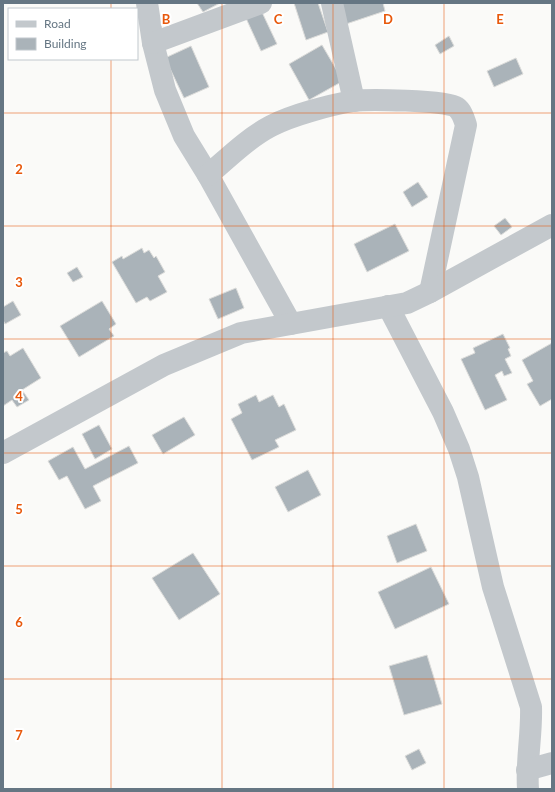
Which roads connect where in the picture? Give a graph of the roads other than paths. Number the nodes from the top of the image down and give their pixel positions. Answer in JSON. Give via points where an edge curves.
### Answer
{"nodes":[{"id":1,"x":147,"y":3,"type":"edge"},
{"id":2,"x":261,"y":3,"type":"edge"},
{"id":3,"x":332,"y":3,"type":"edge"},
{"id":4,"x":153,"y":43,"type":"junction"},
{"id":5,"x":354,"y":101,"type":"junction"},
{"id":6,"x":208,"y":175,"type":"junction"},
{"id":7,"x":552,"y":225,"type":"edge"},
{"id":8,"x":430,"y":292,"type":"junction"},
{"id":9,"x":388,"y":306,"type":"junction"},
{"id":10,"x":291,"y":324,"type":"junction"},
{"id":11,"x":3,"y":452,"type":"edge"},
{"id":12,"x":552,"y":763,"type":"edge"},
{"id":13,"x":528,"y":780,"type":"edge"}],
"edges":[{"from":1,"to":4,"type":"street"},
{"from":2,"to":4,"type":"street"},
{"from":3,"to":5,"type":"street"},
{"from":4,"to":6,"type":"street","via":[[165,90],[184,136]]},
{"from":5,"to":6,"type":"street","via":[[271,126],[244,144]]},
{"from":5,"to":8,"type":"street","via":[[437,102],[456,106],[463,115],[466,125]]},
{"from":6,"to":10,"type":"street"},
{"from":7,"to":8,"type":"street"},
{"from":8,"to":9,"type":"street","via":[[407,302]]},
{"from":9,"to":10,"type":"street"},
{"from":9,"to":13,"type":"street","via":[[443,412],[468,477],[493,587],[531,707]]},
{"from":10,"to":11,"type":"street","via":[[241,333],[164,365]]},
{"from":12,"to":13,"type":"street"}]}
